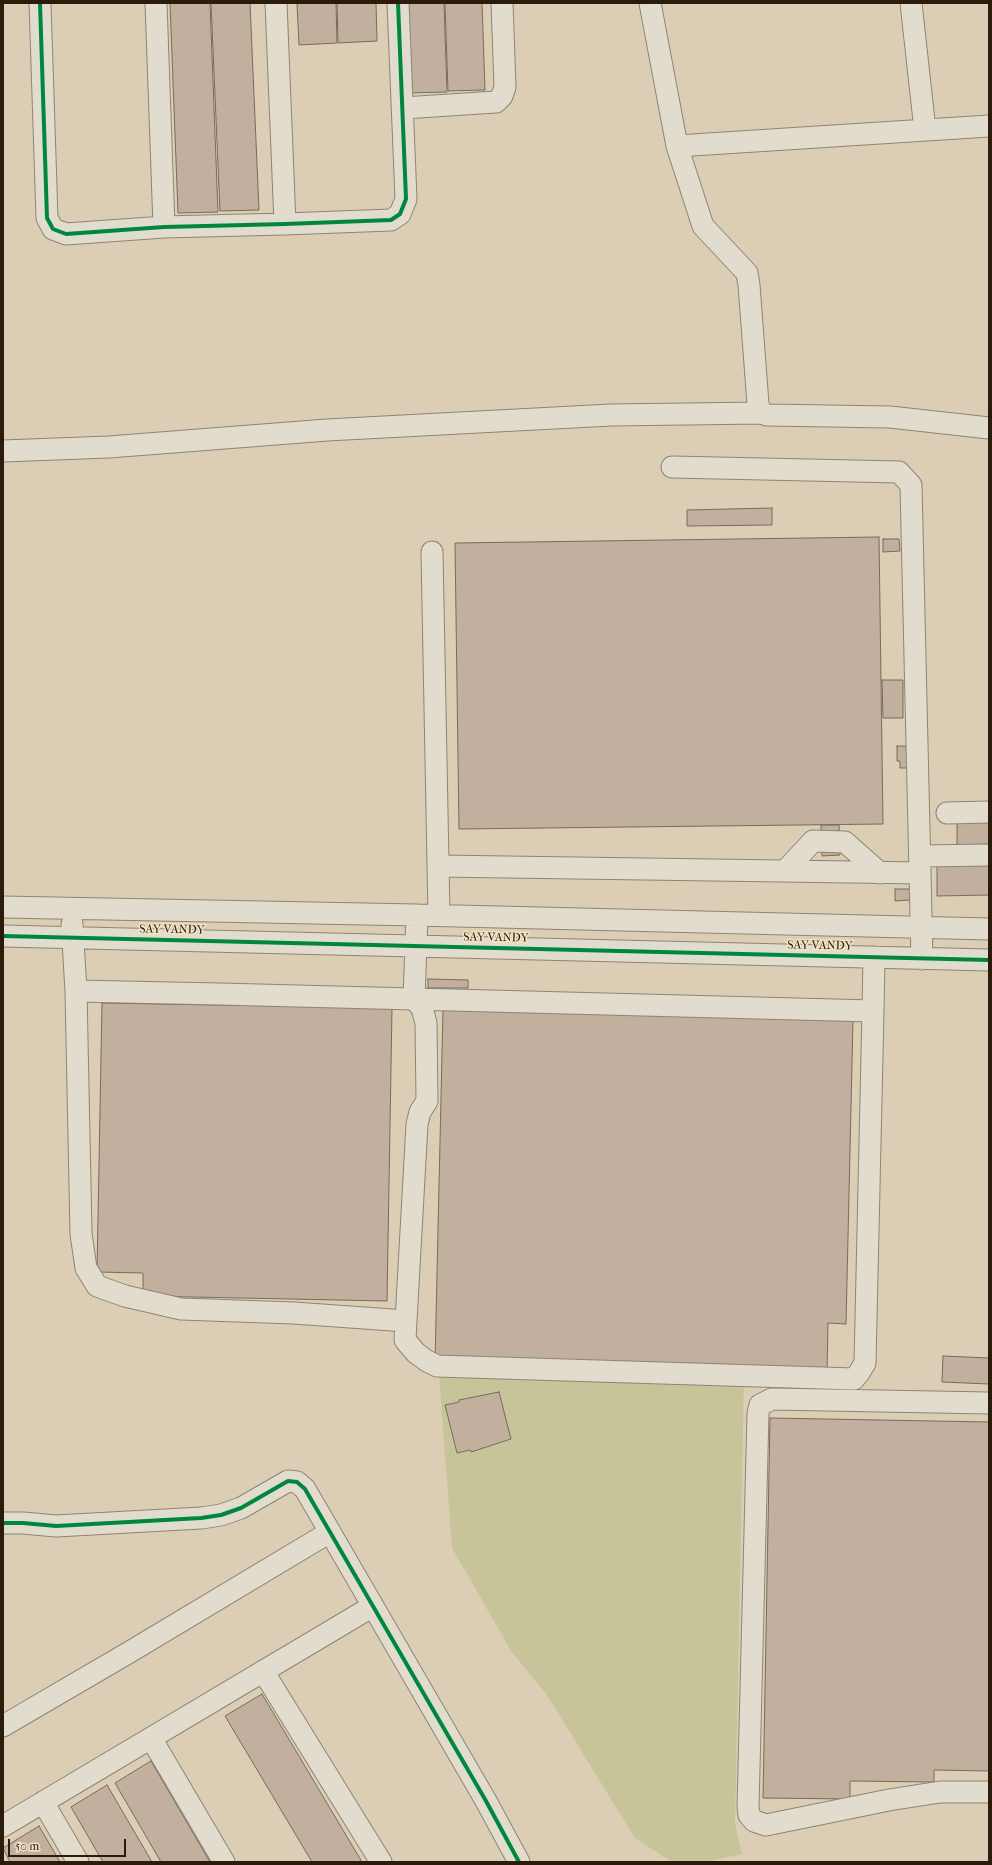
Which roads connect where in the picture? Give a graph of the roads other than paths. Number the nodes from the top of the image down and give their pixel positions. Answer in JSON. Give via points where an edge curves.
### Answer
{"nodes":[{"id":1,"x":40,"y":3,"type":"edge"},
{"id":2,"x":156,"y":3,"type":"edge"},
{"id":3,"x":276,"y":3,"type":"edge"},
{"id":4,"x":398,"y":3,"type":"edge"},
{"id":5,"x":502,"y":3,"type":"edge"},
{"id":6,"x":650,"y":3,"type":"edge"},
{"id":7,"x":911,"y":3,"type":"edge"},
{"id":8,"x":403,"y":108,"type":"junction"},
{"id":9,"x":989,"y":126,"type":"edge"},
{"id":10,"x":925,"y":130,"type":"junction"},
{"id":11,"x":677,"y":146,"type":"junction"},
{"id":12,"x":285,"y":224,"type":"junction"},
{"id":13,"x":164,"y":227,"type":"junction"},
{"id":14,"x":761,"y":413,"type":"junction"},
{"id":15,"x":989,"y":428,"type":"edge"},
{"id":16,"x":3,"y":451,"type":"edge"},
{"id":17,"x":672,"y":467,"type":"dead end"},
{"id":18,"x":432,"y":552,"type":"dead end"},
{"id":19,"x":989,"y":812,"type":"edge"},
{"id":20,"x":947,"y":813,"type":"dead end"},
{"id":21,"x":989,"y":855,"type":"edge"},
{"id":22,"x":920,"y":865,"type":"junction"},
{"id":23,"x":438,"y":866,"type":"junction"},
{"id":24,"x":785,"y":871,"type":"junction"},
{"id":25,"x":880,"y":873,"type":"junction"},
{"id":26,"x":3,"y":907,"type":"edge"},
{"id":27,"x":72,"y":909,"type":"junction"},
{"id":28,"x":417,"y":915,"type":"junction"},
{"id":29,"x":439,"y":915,"type":"junction"},
{"id":30,"x":922,"y":927,"type":"junction"},
{"id":31,"x":989,"y":929,"type":"edge"},
{"id":32,"x":3,"y":936,"type":"edge"},
{"id":33,"x":72,"y":938,"type":"junction"},
{"id":34,"x":416,"y":947,"type":"junction"},
{"id":35,"x":874,"y":957,"type":"junction"},
{"id":36,"x":922,"y":959,"type":"junction"},
{"id":37,"x":989,"y":960,"type":"edge"},
{"id":38,"x":76,"y":991,"type":"junction"},
{"id":39,"x":414,"y":999,"type":"junction"},
{"id":40,"x":873,"y":1011,"type":"junction"},
{"id":41,"x":406,"y":1321,"type":"junction"},
{"id":42,"x":989,"y":1403,"type":"edge"},
{"id":43,"x":3,"y":1523,"type":"edge"},
{"id":44,"x":330,"y":1532,"type":"junction"},
{"id":45,"x":373,"y":1606,"type":"junction"},
{"id":46,"x":263,"y":1672,"type":"junction"},
{"id":47,"x":3,"y":1726,"type":"edge"},
{"id":48,"x":151,"y":1738,"type":"junction"},
{"id":49,"x":989,"y":1792,"type":"edge"},
{"id":50,"x":43,"y":1802,"type":"junction"},
{"id":51,"x":3,"y":1826,"type":"edge"},
{"id":52,"x":78,"y":1862,"type":"edge"},
{"id":53,"x":224,"y":1862,"type":"edge"},
{"id":54,"x":381,"y":1862,"type":"edge"},
{"id":55,"x":519,"y":1862,"type":"edge"}],
"edges":[{"from":1,"to":13,"type":"street","via":[[47,218],[53,229],[66,234]]},
{"from":2,"to":13,"type":"street"},
{"from":3,"to":12,"type":"street"},
{"from":4,"to":8,"type":"street"},
{"from":5,"to":8,"type":"street","via":[[505,87],[502,96],[496,102]]},
{"from":6,"to":11,"type":"street"},
{"from":7,"to":10,"type":"street"},
{"from":8,"to":12,"type":"street","via":[[406,199],[400,214],[391,220]]},
{"from":9,"to":10,"type":"street"},
{"from":10,"to":11,"type":"street"},
{"from":11,"to":14,"type":"street","via":[[703,226],[747,273],[758,404]]},
{"from":12,"to":13,"type":"street"},
{"from":14,"to":15,"type":"street","via":[[890,417]]},
{"from":14,"to":16,"type":"street","via":[[610,415],[327,430],[110,447]]},
{"from":17,"to":22,"type":"street","via":[[899,472],[911,485]]},
{"from":18,"to":23,"type":"street"},
{"from":19,"to":20,"type":"street"},
{"from":21,"to":22,"type":"street"},
{"from":22,"to":25,"type":"street"},
{"from":22,"to":30,"type":"street"},
{"from":23,"to":24,"type":"street"},
{"from":23,"to":29,"type":"street"},
{"from":24,"to":25,"type":"street"},
{"from":24,"to":25,"type":"street","via":[[813,841],[820,841],[845,842]]},
{"from":26,"to":27,"type":"street","name":"SAY VANDY"},
{"from":27,"to":28,"type":"street","name":"SAY VANDY"},
{"from":27,"to":33,"type":"street"},
{"from":28,"to":29,"type":"street","name":"SAY VANDY"},
{"from":28,"to":34,"type":"street"},
{"from":29,"to":30,"type":"street","name":"SAY VANDY"},
{"from":30,"to":31,"type":"street","name":"SAY VANDY"},
{"from":30,"to":36,"type":"street"},
{"from":32,"to":33,"type":"street","name":"SAY VANDY"},
{"from":33,"to":34,"type":"street","name":"SAY VANDY"},
{"from":33,"to":38,"type":"street"},
{"from":34,"to":35,"type":"street","name":"SAY VANDY"},
{"from":34,"to":39,"type":"street"},
{"from":35,"to":36,"type":"street","name":"SAY VANDY"},
{"from":35,"to":40,"type":"street"},
{"from":36,"to":37,"type":"street","name":"SAY VANDY"},
{"from":38,"to":39,"type":"street"},
{"from":38,"to":41,"type":"street","via":[[82,1234],[86,1268],[97,1286],[125,1296],[180,1309],[294,1313]]},
{"from":39,"to":40,"type":"street"},
{"from":39,"to":41,"type":"street","via":[[422,1008],[426,1023],[427,1101],[416,1124]]},
{"from":40,"to":41,"type":"street","via":[[865,1363],[854,1379],[437,1366],[427,1362],[405,1340]]},
{"from":42,"to":49,"type":"street","via":[[772,1399],[760,1405],[748,1807],[749,1815],[754,1821],[766,1825],[940,1792]]},
{"from":43,"to":44,"type":"street","via":[[56,1526],[208,1517],[241,1508],[288,1481],[297,1482],[305,1489]]},
{"from":44,"to":45,"type":"street"},
{"from":44,"to":47,"type":"street"},
{"from":45,"to":46,"type":"street"},
{"from":45,"to":55,"type":"street"},
{"from":46,"to":48,"type":"street"},
{"from":46,"to":54,"type":"street"},
{"from":48,"to":50,"type":"street"},
{"from":48,"to":53,"type":"street"},
{"from":50,"to":51,"type":"street"},
{"from":50,"to":52,"type":"street"}]}
